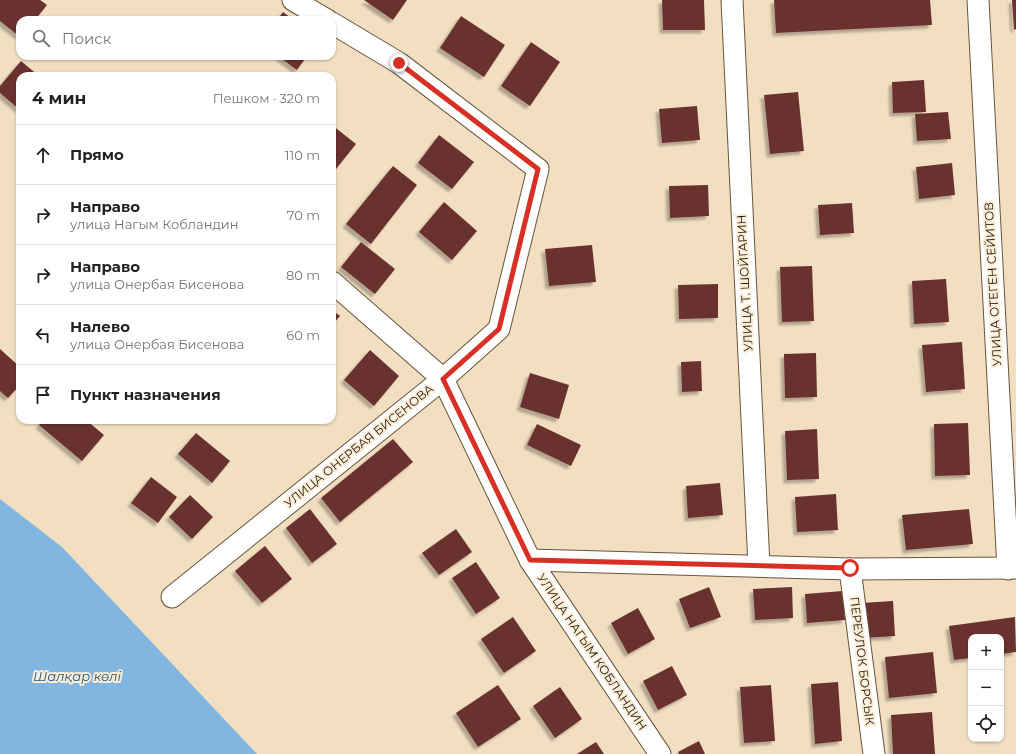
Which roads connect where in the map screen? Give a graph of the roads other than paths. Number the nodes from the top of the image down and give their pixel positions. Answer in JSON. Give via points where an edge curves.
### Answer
{"nodes":[{"id":1,"x":293,"y":0,"type":"edge"},
{"id":2,"x":732,"y":0,"type":"edge"},
{"id":3,"x":978,"y":0,"type":"edge"},
{"id":4,"x":320,"y":16,"type":"edge"},
{"id":5,"x":336,"y":25,"type":"edge"},
{"id":6,"x":336,"y":285,"type":"edge"},
{"id":7,"x":443,"y":379,"type":"junction"},
{"id":8,"x":530,"y":560,"type":"junction"},
{"id":9,"x":759,"y":566,"type":"junction"},
{"id":10,"x":850,"y":568,"type":"junction"},
{"id":11,"x":1012,"y":568,"type":"edge"},
{"id":12,"x":172,"y":597,"type":"dead end"},
{"id":13,"x":660,"y":754,"type":"edge"},
{"id":14,"x":874,"y":754,"type":"edge"}],
"edges":[{"from":1,"to":4,"type":"street"},
{"from":2,"to":9,"type":"street","name":"УЛИЦА Т. ШОЙГАРИН"},
{"from":3,"to":11,"type":"street","name":"УЛИЦА ОТЕГЕН СЕЙИТОВ"},
{"from":5,"to":7,"type":"street","name":"УЛИЦА ОНЕРБАЯ БИСЕНОВА","via":[[399,63],[538,169],[499,329]]},
{"from":6,"to":7,"type":"street","name":"УЛИЦА НАГЫМ КОБЛАНДИН"},
{"from":7,"to":8,"type":"street","name":"УЛИЦА НАГЫМ КОБЛАНДИН"},
{"from":7,"to":12,"type":"street","name":"УЛИЦА ОНЕРБАЯ БИСЕНОВА"},
{"from":8,"to":9,"type":"street"},
{"from":8,"to":13,"type":"street","name":"УЛИЦА НАГЫМ КОБЛАНДИН"},
{"from":9,"to":10,"type":"street"},
{"from":10,"to":11,"type":"street"},
{"from":10,"to":14,"type":"street","name":"ПЕРЕУЛОК БОРСЫК"}]}
